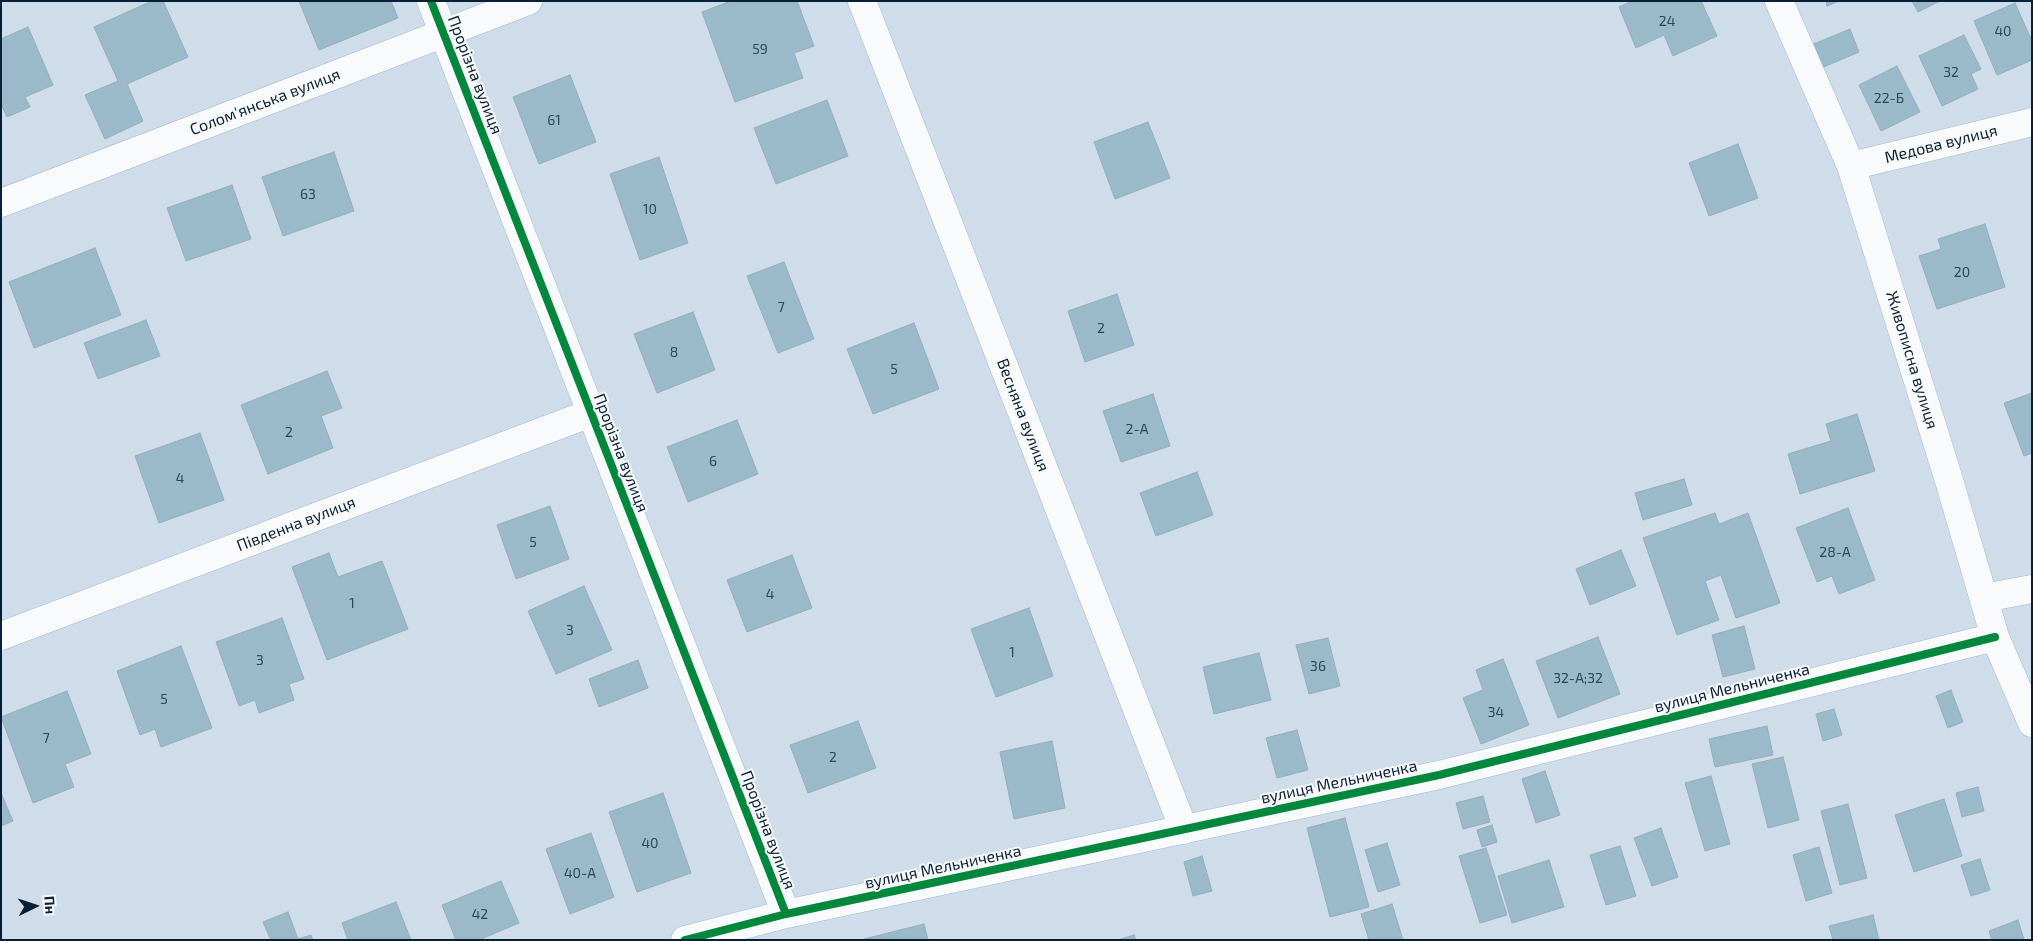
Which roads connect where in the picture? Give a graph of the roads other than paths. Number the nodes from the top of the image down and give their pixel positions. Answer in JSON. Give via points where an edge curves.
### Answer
{"nodes":[{"id":1,"x":431,"y":1,"type":"edge"},
{"id":2,"x":528,"y":1,"type":"edge"},
{"id":3,"x":862,"y":1,"type":"edge"},
{"id":4,"x":1779,"y":1,"type":"edge"},
{"id":5,"x":443,"y":33,"type":"junction"},
{"id":6,"x":2032,"y":122,"type":"edge"},
{"id":7,"x":1851,"y":166,"type":"junction"},
{"id":8,"x":1,"y":203,"type":"edge"},
{"id":9,"x":591,"y":412,"type":"junction"},
{"id":10,"x":2032,"y":589,"type":"edge"},
{"id":11,"x":1984,"y":598,"type":"junction"},
{"id":12,"x":1,"y":636,"type":"edge"},
{"id":13,"x":1995,"y":637,"type":"junction"},
{"id":14,"x":2032,"y":723,"type":"edge"},
{"id":15,"x":1184,"y":830,"type":"junction"},
{"id":16,"x":786,"y":914,"type":"junction"},
{"id":17,"x":685,"y":940,"type":"edge"}],
"edges":[{"from":1,"to":5,"type":"street","name":"Прорізна вулиця"},
{"from":2,"to":5,"type":"street","name":"Солом'янська вулиця"},
{"from":3,"to":15,"type":"street","name":"Весняна вулиця"},
{"from":4,"to":7,"type":"street","name":"Живописна вулиця"},
{"from":5,"to":8,"type":"street","name":"Солом'янська вулиця"},
{"from":5,"to":9,"type":"street","name":"Прорізна вулиця"},
{"from":6,"to":7,"type":"street","name":"Медова вулиця"},
{"from":7,"to":11,"type":"street","name":"Живописна вулиця"},
{"from":9,"to":12,"type":"street","name":"Південна вулиця"},
{"from":9,"to":16,"type":"street","name":"Прорізна вулиця"},
{"from":10,"to":11,"type":"street"},
{"from":11,"to":13,"type":"street","name":"Живописна вулиця"},
{"from":13,"to":14,"type":"street","name":"Живописна вулиця"},
{"from":13,"to":15,"type":"street","name":"вулиця Мельниченка","via":[[1439,775]]},
{"from":15,"to":16,"type":"street","name":"вулиця Мельниченка"},
{"from":16,"to":17,"type":"street","name":"вулиця Мельниченка"}]}
